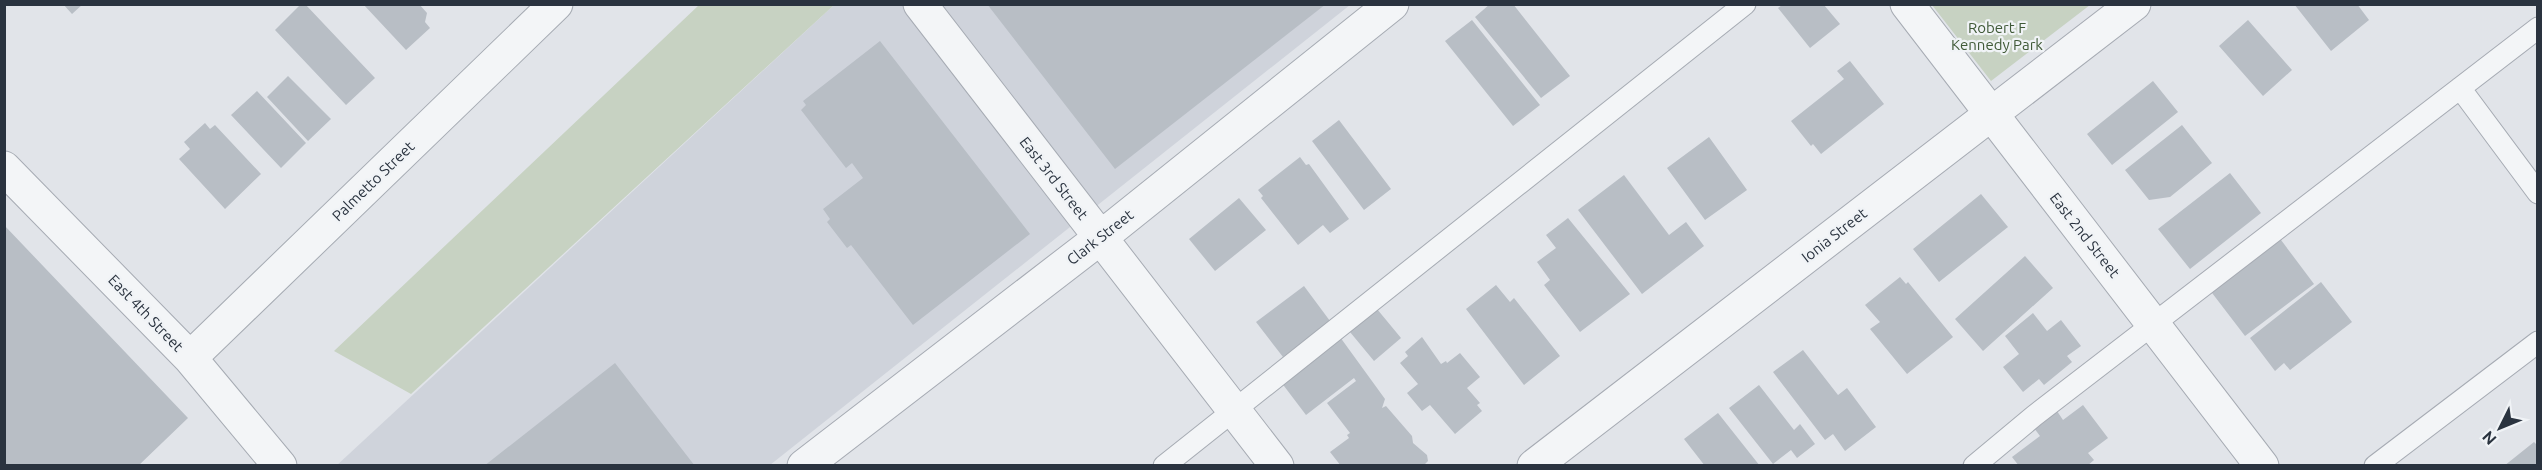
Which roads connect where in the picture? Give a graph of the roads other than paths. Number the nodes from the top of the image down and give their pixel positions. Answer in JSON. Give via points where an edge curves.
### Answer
{"nodes":[{"id":1,"x":556,"y":4,"type":"edge"},
{"id":2,"x":920,"y":4,"type":"edge"},
{"id":3,"x":1392,"y":4,"type":"edge"},
{"id":4,"x":1744,"y":4,"type":"edge"},
{"id":5,"x":1907,"y":4,"type":"edge"},
{"id":6,"x":2134,"y":4,"type":"edge"},
{"id":7,"x":2538,"y":28,"type":"edge"},
{"id":8,"x":2460,"y":88,"type":"junction"},
{"id":9,"x":1990,"y":114,"type":"junction"},
{"id":10,"x":4,"y":168,"type":"edge"},
{"id":11,"x":2538,"y":193,"type":"edge"},
{"id":12,"x":1100,"y":238,"type":"junction"},
{"id":13,"x":2154,"y":325,"type":"junction"},
{"id":14,"x":2538,"y":342,"type":"edge"},
{"id":15,"x":190,"y":358,"type":"junction"},
{"id":16,"x":1234,"y":411,"type":"junction"},
{"id":17,"x":280,"y":465,"type":"edge"},
{"id":18,"x":804,"y":465,"type":"edge"},
{"id":19,"x":1164,"y":465,"type":"edge"},
{"id":20,"x":1277,"y":465,"type":"edge"},
{"id":21,"x":1534,"y":465,"type":"edge"},
{"id":22,"x":1974,"y":465,"type":"edge"},
{"id":23,"x":2262,"y":465,"type":"edge"},
{"id":24,"x":2374,"y":465,"type":"edge"}],
"edges":[{"from":1,"to":15,"type":"street","name":"Palmetto Street"},
{"from":2,"to":12,"type":"street","name":"East 3rd Street"},
{"from":3,"to":12,"type":"street","name":"Clark Street"},
{"from":4,"to":16,"type":"lane"},
{"from":5,"to":9,"type":"street","name":"East 2nd Street"},
{"from":6,"to":9,"type":"street","name":"Ionia Street"},
{"from":7,"to":8,"type":"lane"},
{"from":8,"to":11,"type":"lane"},
{"from":8,"to":13,"type":"lane"},
{"from":9,"to":13,"type":"street","name":"East 2nd Street"},
{"from":9,"to":21,"type":"street","name":"Ionia Street"},
{"from":10,"to":15,"type":"street","name":"East 4th Street"},
{"from":12,"to":16,"type":"street","name":"East 3rd Street"},
{"from":12,"to":18,"type":"street","name":"Clark Street"},
{"from":13,"to":22,"type":"lane"},
{"from":13,"to":23,"type":"street","name":"East 2nd Street"},
{"from":14,"to":24,"type":"lane"},
{"from":15,"to":17,"type":"street","name":"East 4th Street"},
{"from":16,"to":19,"type":"lane"},
{"from":16,"to":20,"type":"street","name":"East 3rd Street"}]}
